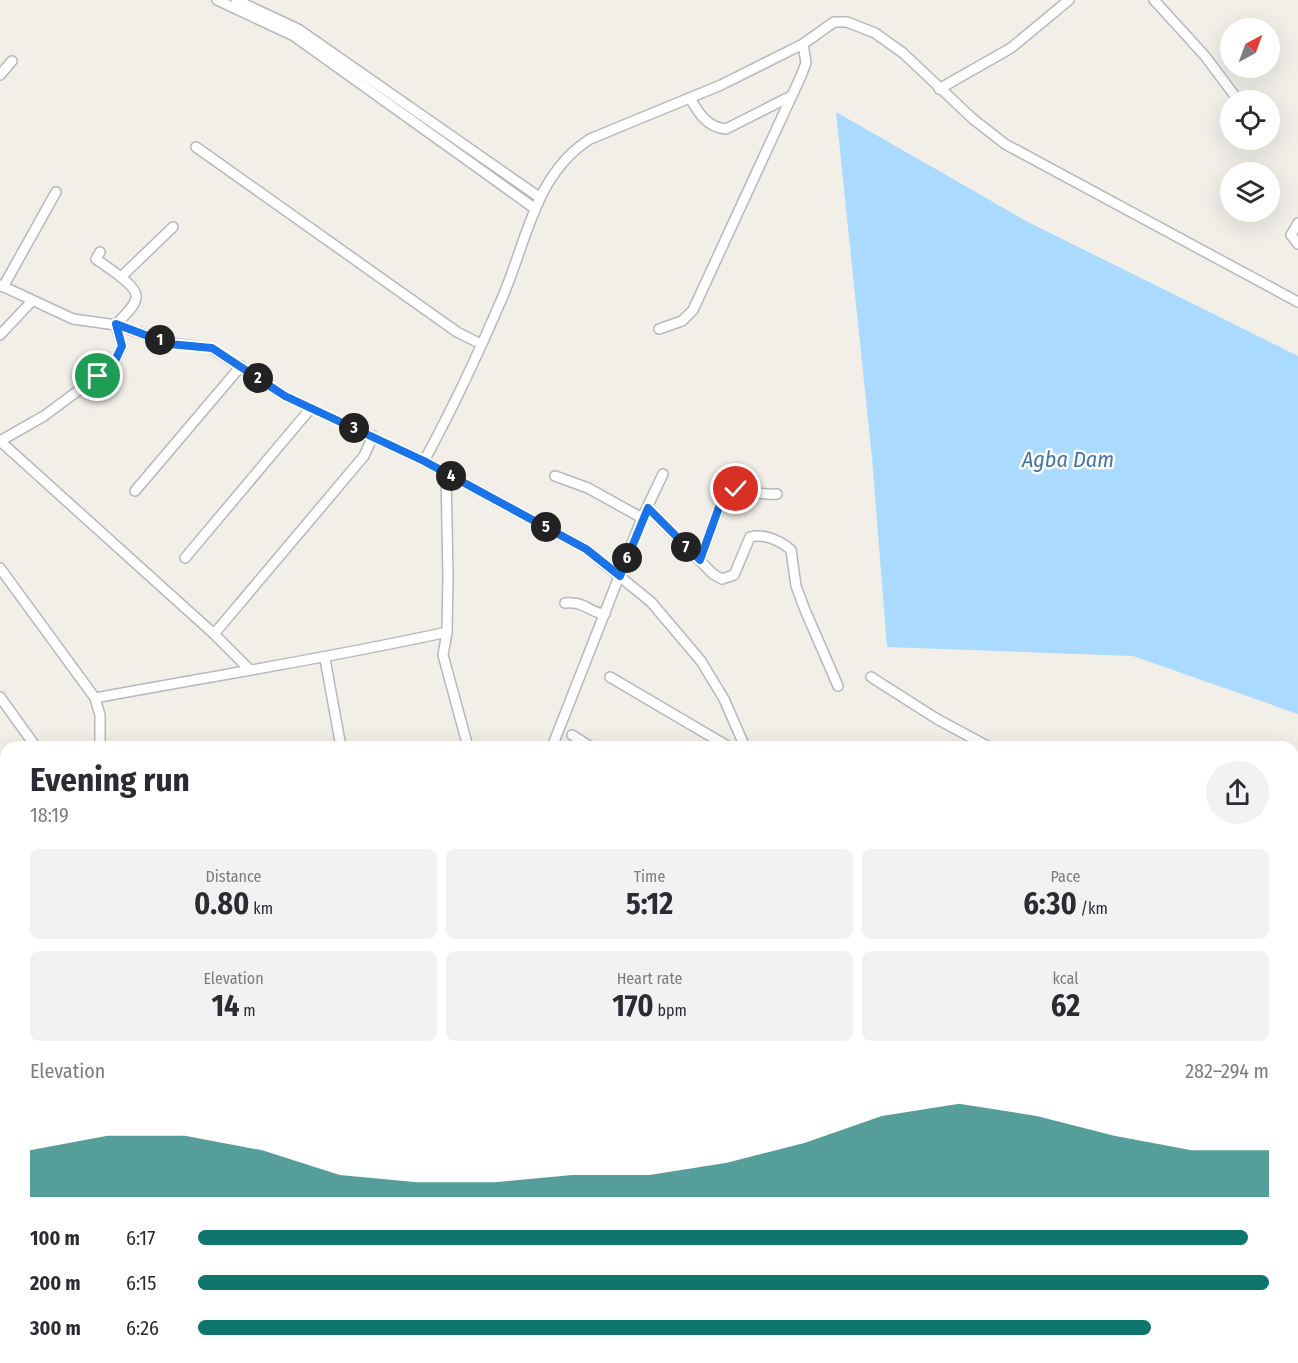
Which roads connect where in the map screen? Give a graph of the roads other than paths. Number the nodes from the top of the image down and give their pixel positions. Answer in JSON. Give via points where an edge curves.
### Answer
{"nodes":[{"id":1,"x":217,"y":0,"type":"edge"},
{"id":2,"x":236,"y":0,"type":"edge"},
{"id":3,"x":1069,"y":0,"type":"edge"},
{"id":4,"x":1154,"y":0,"type":"edge"},
{"id":5,"x":803,"y":44,"type":"junction"},
{"id":6,"x":12,"y":61,"type":"dead end"},
{"id":7,"x":0,"y":75,"type":"edge"},
{"id":8,"x":939,"y":89,"type":"junction"},
{"id":9,"x":1230,"y":90,"type":"edge"},
{"id":10,"x":791,"y":96,"type":"junction"},
{"id":11,"x":690,"y":98,"type":"junction"},
{"id":12,"x":196,"y":147,"type":"dead end"},
{"id":13,"x":56,"y":192,"type":"dead end"},
{"id":14,"x":539,"y":197,"type":"junction"},
{"id":15,"x":534,"y":208,"type":"junction"},
{"id":16,"x":1298,"y":223,"type":"edge"},
{"id":17,"x":173,"y":226,"type":"dead end"},
{"id":18,"x":1298,"y":244,"type":"edge"},
{"id":19,"x":100,"y":252,"type":"dead end"},
{"id":20,"x":121,"y":277,"type":"junction"},
{"id":21,"x":2,"y":286,"type":"edge"},
{"id":22,"x":32,"y":300,"type":"junction"},
{"id":23,"x":1298,"y":302,"type":"edge"},
{"id":24,"x":116,"y":324,"type":"junction"},
{"id":25,"x":659,"y":329,"type":"dead end"},
{"id":26,"x":0,"y":335,"type":"edge"},
{"id":27,"x":482,"y":344,"type":"junction"},
{"id":28,"x":241,"y":366,"type":"junction"},
{"id":29,"x":311,"y":408,"type":"junction"},
{"id":30,"x":373,"y":436,"type":"junction"},
{"id":31,"x":0,"y":441,"type":"edge"},
{"id":32,"x":424,"y":461,"type":"junction"},
{"id":33,"x":446,"y":473,"type":"junction"},
{"id":34,"x":663,"y":474,"type":"dead end"},
{"id":35,"x":555,"y":476,"type":"dead end"},
{"id":36,"x":135,"y":491,"type":"dead end"},
{"id":37,"x":777,"y":494,"type":"dead end"},
{"id":38,"x":648,"y":508,"type":"junction"},
{"id":39,"x":642,"y":518,"type":"junction"},
{"id":40,"x":185,"y":558,"type":"dead end"},
{"id":41,"x":700,"y":560,"type":"junction"},
{"id":42,"x":0,"y":568,"type":"edge"},
{"id":43,"x":620,"y":576,"type":"junction"},
{"id":44,"x":565,"y":603,"type":"dead end"},
{"id":45,"x":605,"y":614,"type":"junction"},
{"id":46,"x":447,"y":632,"type":"junction"},
{"id":47,"x":214,"y":634,"type":"junction"},
{"id":48,"x":325,"y":658,"type":"junction"},
{"id":49,"x":249,"y":669,"type":"junction"},
{"id":50,"x":610,"y":677,"type":"dead end"},
{"id":51,"x":871,"y":677,"type":"dead end"},
{"id":52,"x":838,"y":686,"type":"dead end"},
{"id":53,"x":0,"y":696,"type":"edge"},
{"id":54,"x":95,"y":698,"type":"junction"},
{"id":55,"x":3,"y":709,"type":"edge"},
{"id":56,"x":572,"y":735,"type":"dead end"},
{"id":57,"x":31,"y":741,"type":"edge"},
{"id":58,"x":99,"y":741,"type":"edge"},
{"id":59,"x":340,"y":741,"type":"edge"},
{"id":60,"x":466,"y":741,"type":"edge"},
{"id":61,"x":554,"y":741,"type":"edge"},
{"id":62,"x":582,"y":741,"type":"edge"},
{"id":63,"x":719,"y":741,"type":"edge"},
{"id":64,"x":742,"y":741,"type":"edge"},
{"id":65,"x":978,"y":741,"type":"edge"}],
"edges":[{"from":1,"to":15,"type":"street","via":[[294,36]]},
{"from":2,"to":14,"type":"street","via":[[298,29]]},
{"from":3,"to":8,"type":"street","via":[[1011,48]]},
{"from":4,"to":9,"type":"street"},
{"from":5,"to":8,"type":"street","via":[[834,22],[847,22],[875,33],[903,53]]},
{"from":5,"to":10,"type":"street","via":[[806,63]]},
{"from":5,"to":11,"type":"street"},
{"from":6,"to":7,"type":"street"},
{"from":8,"to":23,"type":"street","via":[[1005,144]]},
{"from":10,"to":11,"type":"street","via":[[726,129],[717,129],[707,122]]},
{"from":10,"to":25,"type":"street","via":[[693,310],[682,321]]},
{"from":11,"to":14,"type":"street","via":[[574,149]]},
{"from":12,"to":27,"type":"street","via":[[457,332]]},
{"from":13,"to":21,"type":"street"},
{"from":14,"to":15,"type":"street"},
{"from":15,"to":27,"type":"street","via":[[520,254]]},
{"from":16,"to":18,"type":"street","via":[[1291,235]]},
{"from":17,"to":20,"type":"street"},
{"from":19,"to":20,"type":"street","via":[[96,259]]},
{"from":20,"to":24,"type":"street","via":[[137,293],[136,300]]},
{"from":21,"to":22,"type":"street"},
{"from":22,"to":24,"type":"street","via":[[73,319]]},
{"from":22,"to":26,"type":"street"},
{"from":24,"to":28,"type":"street","via":[[169,344],[209,347]]},
{"from":24,"to":31,"type":"street","via":[[122,346],[114,363],[44,416]]},
{"from":27,"to":32,"type":"street"},
{"from":28,"to":29,"type":"street","via":[[278,392]]},
{"from":28,"to":36,"type":"street"},
{"from":29,"to":30,"type":"street"},
{"from":29,"to":40,"type":"street"},
{"from":30,"to":32,"type":"street"},
{"from":30,"to":47,"type":"street","via":[[364,456]]},
{"from":31,"to":47,"type":"street"},
{"from":32,"to":33,"type":"street"},
{"from":33,"to":43,"type":"street","via":[[586,549]]},
{"from":33,"to":46,"type":"street"},
{"from":34,"to":38,"type":"street"},
{"from":35,"to":39,"type":"street","via":[[588,488]]},
{"from":37,"to":41,"type":"street","via":[[728,490]]},
{"from":38,"to":39,"type":"street"},
{"from":38,"to":41,"type":"street"},
{"from":39,"to":43,"type":"street"},
{"from":41,"to":52,"type":"street","via":[[713,574],[728,579],[750,537],[785,544],[791,550],[804,610]]},
{"from":42,"to":54,"type":"street"},
{"from":43,"to":45,"type":"street"},
{"from":43,"to":64,"type":"street","via":[[651,602],[701,661]]},
{"from":44,"to":45,"type":"street","via":[[580,602]]},
{"from":45,"to":61,"type":"street"},
{"from":46,"to":48,"type":"street"},
{"from":46,"to":60,"type":"street","via":[[443,655]]},
{"from":47,"to":49,"type":"street"},
{"from":48,"to":49,"type":"street"},
{"from":48,"to":59,"type":"street"},
{"from":49,"to":54,"type":"street"},
{"from":50,"to":63,"type":"street"},
{"from":51,"to":65,"type":"street"},
{"from":53,"to":55,"type":"street"},
{"from":54,"to":58,"type":"street","via":[[100,715]]},
{"from":55,"to":57,"type":"street"},
{"from":56,"to":62,"type":"street"}]}
